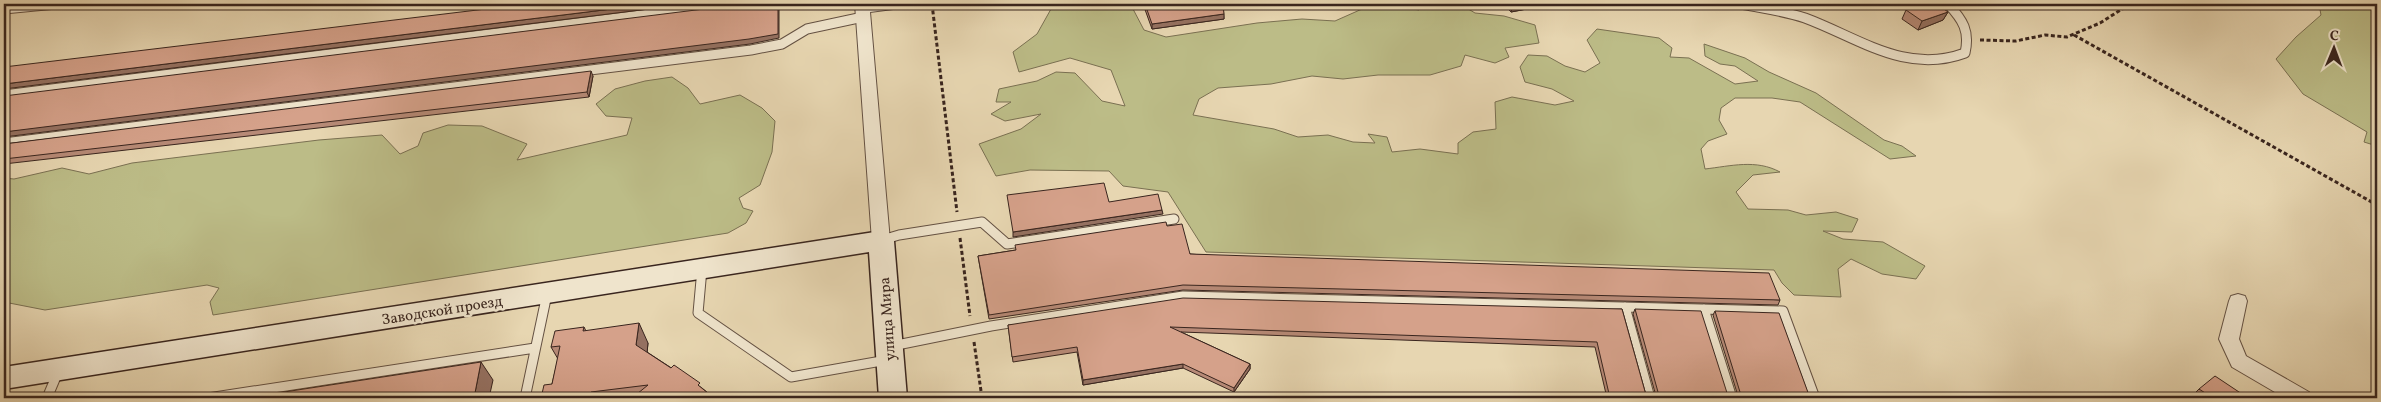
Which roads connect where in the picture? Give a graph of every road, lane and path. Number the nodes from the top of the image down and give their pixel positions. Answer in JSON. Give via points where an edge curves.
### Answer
{"nodes":[{"id":1,"x":7,"y":4,"type":"edge"},
{"id":2,"x":56,"y":4,"type":"edge"},
{"id":3,"x":729,"y":4,"type":"edge"},
{"id":4,"x":893,"y":4,"type":"edge"},
{"id":5,"x":932,"y":4,"type":"edge"},
{"id":6,"x":1741,"y":4,"type":"edge"},
{"id":7,"x":1948,"y":4,"type":"edge"},
{"id":8,"x":2130,"y":4,"type":"edge"},
{"id":9,"x":4,"y":9,"type":"edge"},
{"id":10,"x":863,"y":10,"type":"edge"},
{"id":11,"x":2074,"y":35,"type":"junction"},
{"id":12,"x":1968,"y":40,"type":"junction"},
{"id":13,"x":4,"y":95,"type":"edge"},
{"id":14,"x":4,"y":143,"type":"edge"},
{"id":15,"x":2377,"y":205,"type":"edge"},
{"id":16,"x":1174,"y":219,"type":"dead end"},
{"id":17,"x":959,"y":226,"type":"junction"},
{"id":18,"x":881,"y":241,"type":"junction"},
{"id":19,"x":702,"y":269,"type":"junction"},
{"id":20,"x":547,"y":294,"type":"junction"},
{"id":21,"x":2238,"y":301,"type":"dead end"},
{"id":22,"x":1625,"y":307,"type":"junction"},
{"id":23,"x":1704,"y":309,"type":"junction"},
{"id":24,"x":972,"y":330,"type":"junction"},
{"id":25,"x":536,"y":348,"type":"junction"},
{"id":26,"x":890,"y":353,"type":"junction"},
{"id":27,"x":59,"y":369,"type":"junction"},
{"id":28,"x":4,"y":378,"type":"edge"},
{"id":29,"x":47,"y":398,"type":"edge"},
{"id":30,"x":208,"y":398,"type":"edge"},
{"id":31,"x":525,"y":398,"type":"edge"},
{"id":32,"x":893,"y":398,"type":"edge"},
{"id":33,"x":982,"y":398,"type":"edge"},
{"id":34,"x":1650,"y":398,"type":"edge"},
{"id":35,"x":1732,"y":398,"type":"edge"},
{"id":36,"x":1814,"y":398,"type":"edge"},
{"id":37,"x":2302,"y":398,"type":"edge"}],
"edges":[{"from":1,"to":9,"type":"lane"},
{"from":2,"to":9,"type":"lane"},
{"from":3,"to":13,"type":"lane"},
{"from":4,"to":10,"type":"street"},
{"from":5,"to":17,"type":"path"},
{"from":6,"to":12,"type":"lane","via":[[1805,18],[1875,48],[1918,60],[1956,58],[1965,53]]},
{"from":7,"to":12,"type":"lane","via":[[1962,19],[1969,32]]},
{"from":8,"to":11,"type":"path"},
{"from":10,"to":14,"type":"lane","via":[[806,29],[782,44],[751,50]]},
{"from":10,"to":18,"type":"street"},
{"from":11,"to":12,"type":"path","via":[[2045,35],[2016,41]]},
{"from":11,"to":15,"type":"path"},
{"from":16,"to":17,"type":"lane","via":[[1007,244],[982,222]]},
{"from":17,"to":18,"type":"lane"},
{"from":17,"to":24,"type":"path"},
{"from":18,"to":19,"type":"main road","name":"Заводской проезд"},
{"from":18,"to":26,"type":"main road","name":"улица Мира"},
{"from":19,"to":20,"type":"main road","name":"Заводской проезд"},
{"from":19,"to":26,"type":"lane","via":[[698,312],[791,377]]},
{"from":20,"to":25,"type":"lane"},
{"from":20,"to":27,"type":"main road","name":"Заводской проезд"},
{"from":21,"to":37,"type":"street","via":[[2229,339],[2239,361]]},
{"from":22,"to":23,"type":"lane"},
{"from":22,"to":24,"type":"lane","via":[[1183,296]]},
{"from":22,"to":34,"type":"lane"},
{"from":23,"to":35,"type":"lane"},
{"from":23,"to":36,"type":"lane","via":[[1783,311]]},
{"from":24,"to":26,"type":"lane"},
{"from":24,"to":33,"type":"path"},
{"from":25,"to":30,"type":"lane"},
{"from":25,"to":31,"type":"lane"},
{"from":26,"to":32,"type":"main road","name":"улица Мира"},
{"from":27,"to":28,"type":"main road","name":"Заводской проезд"},
{"from":27,"to":29,"type":"lane"}]}
